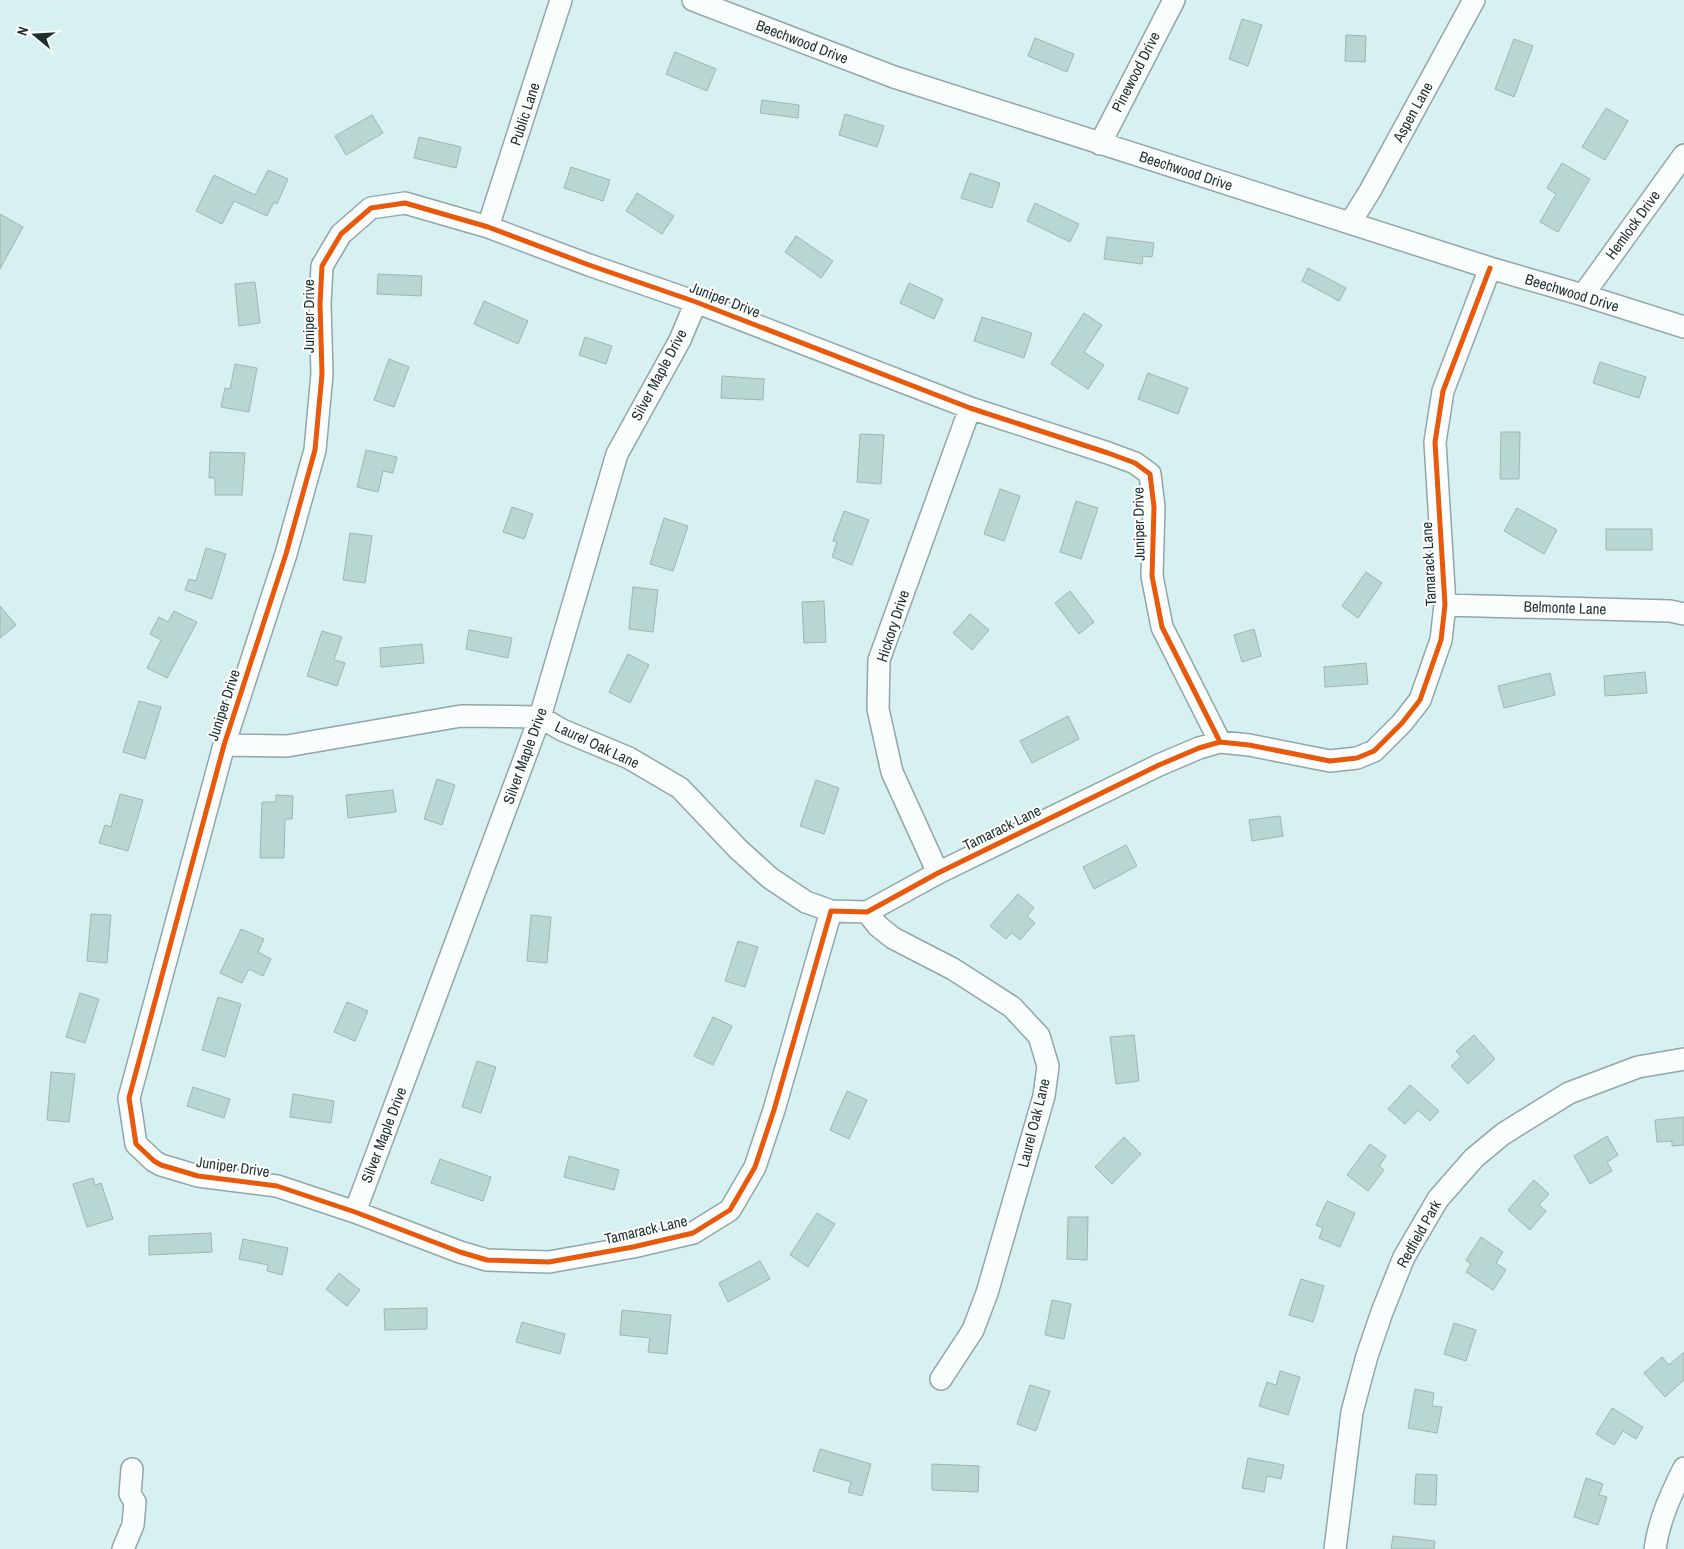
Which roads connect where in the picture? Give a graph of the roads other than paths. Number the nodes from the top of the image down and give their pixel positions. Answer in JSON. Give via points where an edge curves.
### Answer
{"nodes":[{"id":1,"x":561,"y":0,"type":"edge"},
{"id":2,"x":693,"y":0,"type":"edge"},
{"id":3,"x":1174,"y":0,"type":"edge"},
{"id":4,"x":1474,"y":0,"type":"edge"},
{"id":5,"x":1100,"y":144,"type":"junction"},
{"id":6,"x":1684,"y":155,"type":"edge"},
{"id":7,"x":1350,"y":223,"type":"junction"},
{"id":8,"x":488,"y":227,"type":"junction"},
{"id":9,"x":1490,"y":268,"type":"junction"},
{"id":10,"x":1583,"y":295,"type":"junction"},
{"id":11,"x":696,"y":302,"type":"junction"},
{"id":12,"x":1684,"y":327,"type":"edge"},
{"id":13,"x":970,"y":408,"type":"junction"},
{"id":14,"x":1445,"y":605,"type":"junction"},
{"id":15,"x":1684,"y":614,"type":"edge"},
{"id":16,"x":540,"y":717,"type":"junction"},
{"id":17,"x":1220,"y":742,"type":"junction"},
{"id":18,"x":224,"y":745,"type":"junction"},
{"id":19,"x":938,"y":873,"type":"junction"},
{"id":20,"x":831,"y":911,"type":"junction"},
{"id":21,"x":867,"y":912,"type":"junction"},
{"id":22,"x":1684,"y":1059,"type":"edge"},
{"id":23,"x":355,"y":1212,"type":"junction"},
{"id":24,"x":941,"y":1379,"type":"dead end"},
{"id":25,"x":1684,"y":1468,"type":"edge"},
{"id":26,"x":132,"y":1470,"type":"dead end"},
{"id":27,"x":123,"y":1549,"type":"edge"},
{"id":28,"x":1334,"y":1549,"type":"edge"},
{"id":29,"x":1655,"y":1549,"type":"edge"}],
"edges":[{"from":1,"to":8,"type":"street","name":"Public Lane"},
{"from":2,"to":5,"type":"street","name":"Beechwood Drive","via":[[894,77]]},
{"from":3,"to":5,"type":"street","name":"Pinewood Drive"},
{"from":4,"to":7,"type":"street","name":"Aspen Lane"},
{"from":5,"to":7,"type":"street","name":"Beechwood Drive"},
{"from":6,"to":10,"type":"street","name":"Hemlock Drive"},
{"from":7,"to":9,"type":"street","name":"Beechwood Drive"},
{"from":8,"to":11,"type":"street","name":"Juniper Drive"},
{"from":8,"to":18,"type":"street","name":"Juniper Drive","via":[[405,203],[370,208],[341,234],[322,266],[322,374],[314,450],[286,554]]},
{"from":9,"to":10,"type":"street","name":"Beechwood Drive"},
{"from":9,"to":14,"type":"street","name":"Tamarack Lane","via":[[1443,391],[1435,442]]},
{"from":10,"to":12,"type":"street","name":"Beechwood Drive"},
{"from":11,"to":13,"type":"street","name":"Juniper Drive"},
{"from":11,"to":16,"type":"street","name":"Silver Maple Drive","via":[[680,340],[617,454]]},
{"from":13,"to":17,"type":"street","name":"Juniper Drive","via":[[1108,453],[1135,463],[1150,474],[1154,506],[1152,576],[1162,627]]},
{"from":13,"to":19,"type":"street","name":"Hickory Drive","via":[[879,660],[878,709],[892,772]]},
{"from":14,"to":15,"type":"street","name":"Belmonte Lane"},
{"from":14,"to":17,"type":"street","name":"Tamarack Lane","via":[[1441,640],[1420,700],[1374,751],[1357,758],[1330,761]]},
{"from":16,"to":18,"type":"street","name":"Laurel Oak Lane","via":[[461,716],[287,746]]},
{"from":16,"to":20,"type":"street","name":"Laurel Oak Lane","via":[[562,730],[629,758],[680,788],[770,878],[806,902]]},
{"from":16,"to":23,"type":"street","name":"Silver Maple Drive"},
{"from":17,"to":19,"type":"street","name":"Tamarack Lane","via":[[1159,765]]},
{"from":18,"to":23,"type":"street","name":"Juniper Drive","via":[[129,1098],[136,1144],[161,1164],[198,1176],[277,1186]]},
{"from":19,"to":21,"type":"street","name":"Tamarack Lane"},
{"from":20,"to":21,"type":"street"},
{"from":20,"to":23,"type":"street","name":"Tamarack Lane","via":[[755,1167],[730,1210],[693,1234],[549,1262],[487,1260]]},
{"from":21,"to":24,"type":"street","name":"Laurel Oak Lane","via":[[892,938],[952,969],[1012,1006],[1039,1036],[1048,1066],[1044,1096],[987,1293],[973,1330]]},
{"from":22,"to":28,"type":"street","name":"Redfield Park","via":[[1638,1067],[1569,1093],[1503,1134],[1474,1158],[1438,1198],[1404,1257],[1366,1356],[1352,1412]]},
{"from":25,"to":29,"type":"street","via":[[1669,1497]]},
{"from":26,"to":27,"type":"street","via":[[133,1525]]}]}
